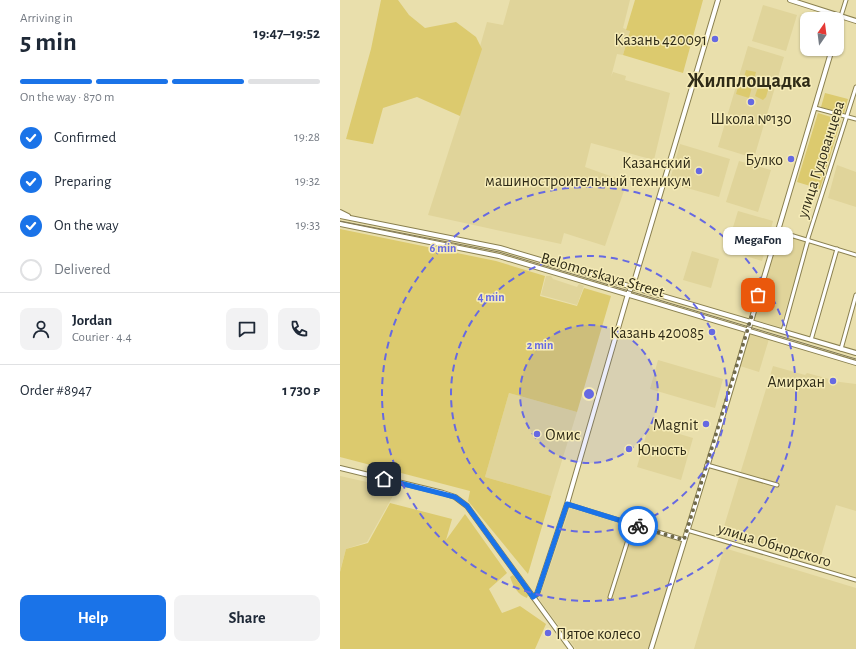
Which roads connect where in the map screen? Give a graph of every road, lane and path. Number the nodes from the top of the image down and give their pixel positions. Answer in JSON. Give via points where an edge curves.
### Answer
{"nodes":[{"id":1,"x":718,"y":0,"type":"edge"},
{"id":2,"x":790,"y":0,"type":"edge"},
{"id":3,"x":846,"y":0,"type":"edge"},
{"id":4,"x":828,"y":12,"type":"edge"},
{"id":5,"x":842,"y":12,"type":"edge"},
{"id":6,"x":844,"y":17,"type":"edge"},
{"id":7,"x":856,"y":21,"type":"edge"},
{"id":8,"x":830,"y":56,"type":"edge"},
{"id":9,"x":856,"y":87,"type":"edge"},
{"id":10,"x":815,"y":108,"type":"junction"},
{"id":11,"x":846,"y":117,"type":"junction"},
{"id":12,"x":856,"y":119,"type":"edge"},
{"id":13,"x":340,"y":212,"type":"edge"},
{"id":14,"x":340,"y":216,"type":"edge"},
{"id":15,"x":354,"y":219,"type":"junction"},
{"id":16,"x":340,"y":224,"type":"edge"},
{"id":17,"x":777,"y":231,"type":"junction"},
{"id":18,"x":808,"y":240,"type":"junction"},
{"id":19,"x":500,"y":248,"type":"junction"},
{"id":20,"x":837,"y":249,"type":"junction"},
{"id":21,"x":856,"y":255,"type":"edge"},
{"id":22,"x":499,"y":256,"type":"junction"},
{"id":23,"x":632,"y":286,"type":"junction"},
{"id":24,"x":628,"y":294,"type":"junction"},
{"id":25,"x":856,"y":296,"type":"edge"},
{"id":26,"x":750,"y":321,"type":"junction"},
{"id":27,"x":748,"y":330,"type":"junction"},
{"id":28,"x":783,"y":331,"type":"junction"},
{"id":29,"x":812,"y":340,"type":"junction"},
{"id":30,"x":841,"y":349,"type":"junction"},
{"id":31,"x":856,"y":353,"type":"edge"},
{"id":32,"x":856,"y":363,"type":"edge"},
{"id":33,"x":708,"y":465,"type":"junction"},
{"id":34,"x":340,"y":468,"type":"edge"},
{"id":35,"x":777,"y":485,"type":"dead end"},
{"id":36,"x":567,"y":504,"type":"junction"},
{"id":37,"x":633,"y":524,"type":"junction"},
{"id":38,"x":687,"y":530,"type":"junction"},
{"id":39,"x":684,"y":540,"type":"junction"},
{"id":40,"x":856,"y":580,"type":"edge"},
{"id":41,"x":533,"y":597,"type":"junction"},
{"id":42,"x":610,"y":597,"type":"dead end"},
{"id":43,"x":571,"y":649,"type":"edge"},
{"id":44,"x":651,"y":649,"type":"edge"}],
"edges":[{"from":1,"to":23,"type":"main road"},
{"from":2,"to":4,"type":"main road"},
{"from":3,"to":5,"type":"street"},
{"from":6,"to":7,"type":"main road"},
{"from":8,"to":10,"type":"main road","name":"улица Гудованцева"},
{"from":9,"to":11,"type":"street","name":"улица Гудованцева"},
{"from":10,"to":11,"type":"street"},
{"from":10,"to":17,"type":"main road","name":"улица Гудованцева"},
{"from":11,"to":12,"type":"street"},
{"from":11,"to":18,"type":"street","name":"улица Гудованцева"},
{"from":13,"to":15,"type":"main road"},
{"from":14,"to":15,"type":"main road","name":"Belomorskaya Street"},
{"from":15,"to":19,"type":"main road","name":"Belomorskaya Street"},
{"from":16,"to":22,"type":"main road","name":"Belomorskaya Street"},
{"from":17,"to":18,"type":"street"},
{"from":17,"to":26,"type":"main road","name":"улица Гудованцева"},
{"from":18,"to":20,"type":"street"},
{"from":18,"to":28,"type":"street","name":"улица Гудованцева"},
{"from":19,"to":22,"type":"main road"},
{"from":19,"to":23,"type":"main road","name":"Belomorskaya Street"},
{"from":20,"to":21,"type":"street"},
{"from":20,"to":29,"type":"street"},
{"from":22,"to":24,"type":"main road","name":"Belomorskaya Street"},
{"from":23,"to":24,"type":"main road"},
{"from":23,"to":26,"type":"main road","name":"Belomorskaya Street"},
{"from":24,"to":27,"type":"main road","name":"Belomorskaya Street"},
{"from":24,"to":36,"type":"main road"},
{"from":25,"to":30,"type":"street"},
{"from":26,"to":27,"type":"main road","name":"улица Гудованцева"},
{"from":26,"to":28,"type":"main road","name":"Belomorskaya Street"},
{"from":27,"to":32,"type":"main road","name":"Belomorskaya Street"},
{"from":27,"to":33,"type":"main road","name":"улица Гудованцева"},
{"from":28,"to":29,"type":"main road","name":"Belomorskaya Street"},
{"from":29,"to":30,"type":"main road","name":"Belomorskaya Street"},
{"from":30,"to":31,"type":"main road","name":"Belomorskaya Street"},
{"from":33,"to":35,"type":"street"},
{"from":33,"to":38,"type":"main road","name":"улица Гудованцева"},
{"from":34,"to":41,"type":"main road","via":[[455,497],[467,506]]},
{"from":36,"to":37,"type":"street"},
{"from":36,"to":41,"type":"main road","via":[[537,594]]},
{"from":37,"to":39,"type":"street"},
{"from":37,"to":42,"type":"street"},
{"from":38,"to":39,"type":"main road","name":"улица Гудованцева"},
{"from":38,"to":40,"type":"street","name":"улица Обнорского"},
{"from":39,"to":44,"type":"main road","name":"улица Гудованцева"},
{"from":41,"to":43,"type":"main road"}]}
